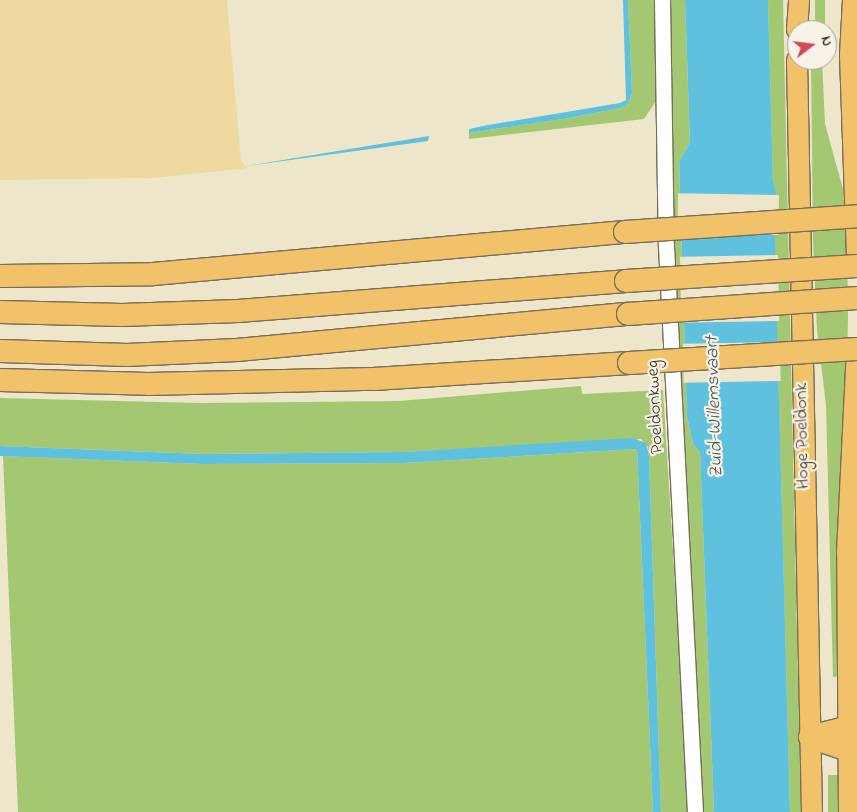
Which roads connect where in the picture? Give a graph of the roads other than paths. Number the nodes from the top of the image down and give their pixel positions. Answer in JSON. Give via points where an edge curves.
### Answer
{"nodes":[{"id":1,"x":662,"y":0,"type":"edge"},
{"id":2,"x":800,"y":0,"type":"edge"},
{"id":3,"x":853,"y":0,"type":"edge"},
{"id":4,"x":798,"y":20,"type":"edge"},
{"id":5,"x":797,"y":70,"type":"edge"},
{"id":6,"x":857,"y":216,"type":"edge"},
{"id":7,"x":857,"y":254,"type":"edge"},
{"id":8,"x":857,"y":266,"type":"edge"},
{"id":9,"x":0,"y":276,"type":"edge"},
{"id":10,"x":857,"y":298,"type":"edge"},
{"id":11,"x":0,"y":312,"type":"edge"},
{"id":12,"x":857,"y":350,"type":"edge"},
{"id":13,"x":0,"y":351,"type":"edge"},
{"id":14,"x":0,"y":380,"type":"edge"},
{"id":15,"x":852,"y":725,"type":"edge"},
{"id":16,"x":810,"y":737,"type":"junction"},
{"id":17,"x":852,"y":750,"type":"edge"},
{"id":18,"x":695,"y":812,"type":"edge"},
{"id":19,"x":812,"y":812,"type":"edge"},
{"id":20,"x":849,"y":812,"type":"edge"}],
"edges":[{"from":1,"to":18,"type":"street","name":"Poeldonkweg","via":[[666,246]]},
{"from":2,"to":4,"type":"highway"},
{"from":3,"to":7,"type":"highway","via":[[850,55]]},
{"from":5,"to":16,"type":"highway","name":"Hoge Poeldonk"},
{"from":6,"to":9,"type":"highway","bridge":true,"via":[[625,232],[153,274]]},
{"from":8,"to":11,"type":"highway","bridge":true,"via":[[238,311],[122,315]]},
{"from":10,"to":13,"type":"highway","bridge":true,"via":[[628,314],[237,350],[127,355]]},
{"from":12,"to":14,"type":"highway","bridge":true,"via":[[374,379],[148,384]]},
{"from":12,"to":15,"type":"highway","via":[[847,553]]},
{"from":15,"to":16,"type":"highway"},
{"from":15,"to":17,"type":"highway"},
{"from":16,"to":17,"type":"highway"},
{"from":16,"to":19,"type":"highway","name":"Hoge Poeldonk"},
{"from":17,"to":20,"type":"highway"}]}
